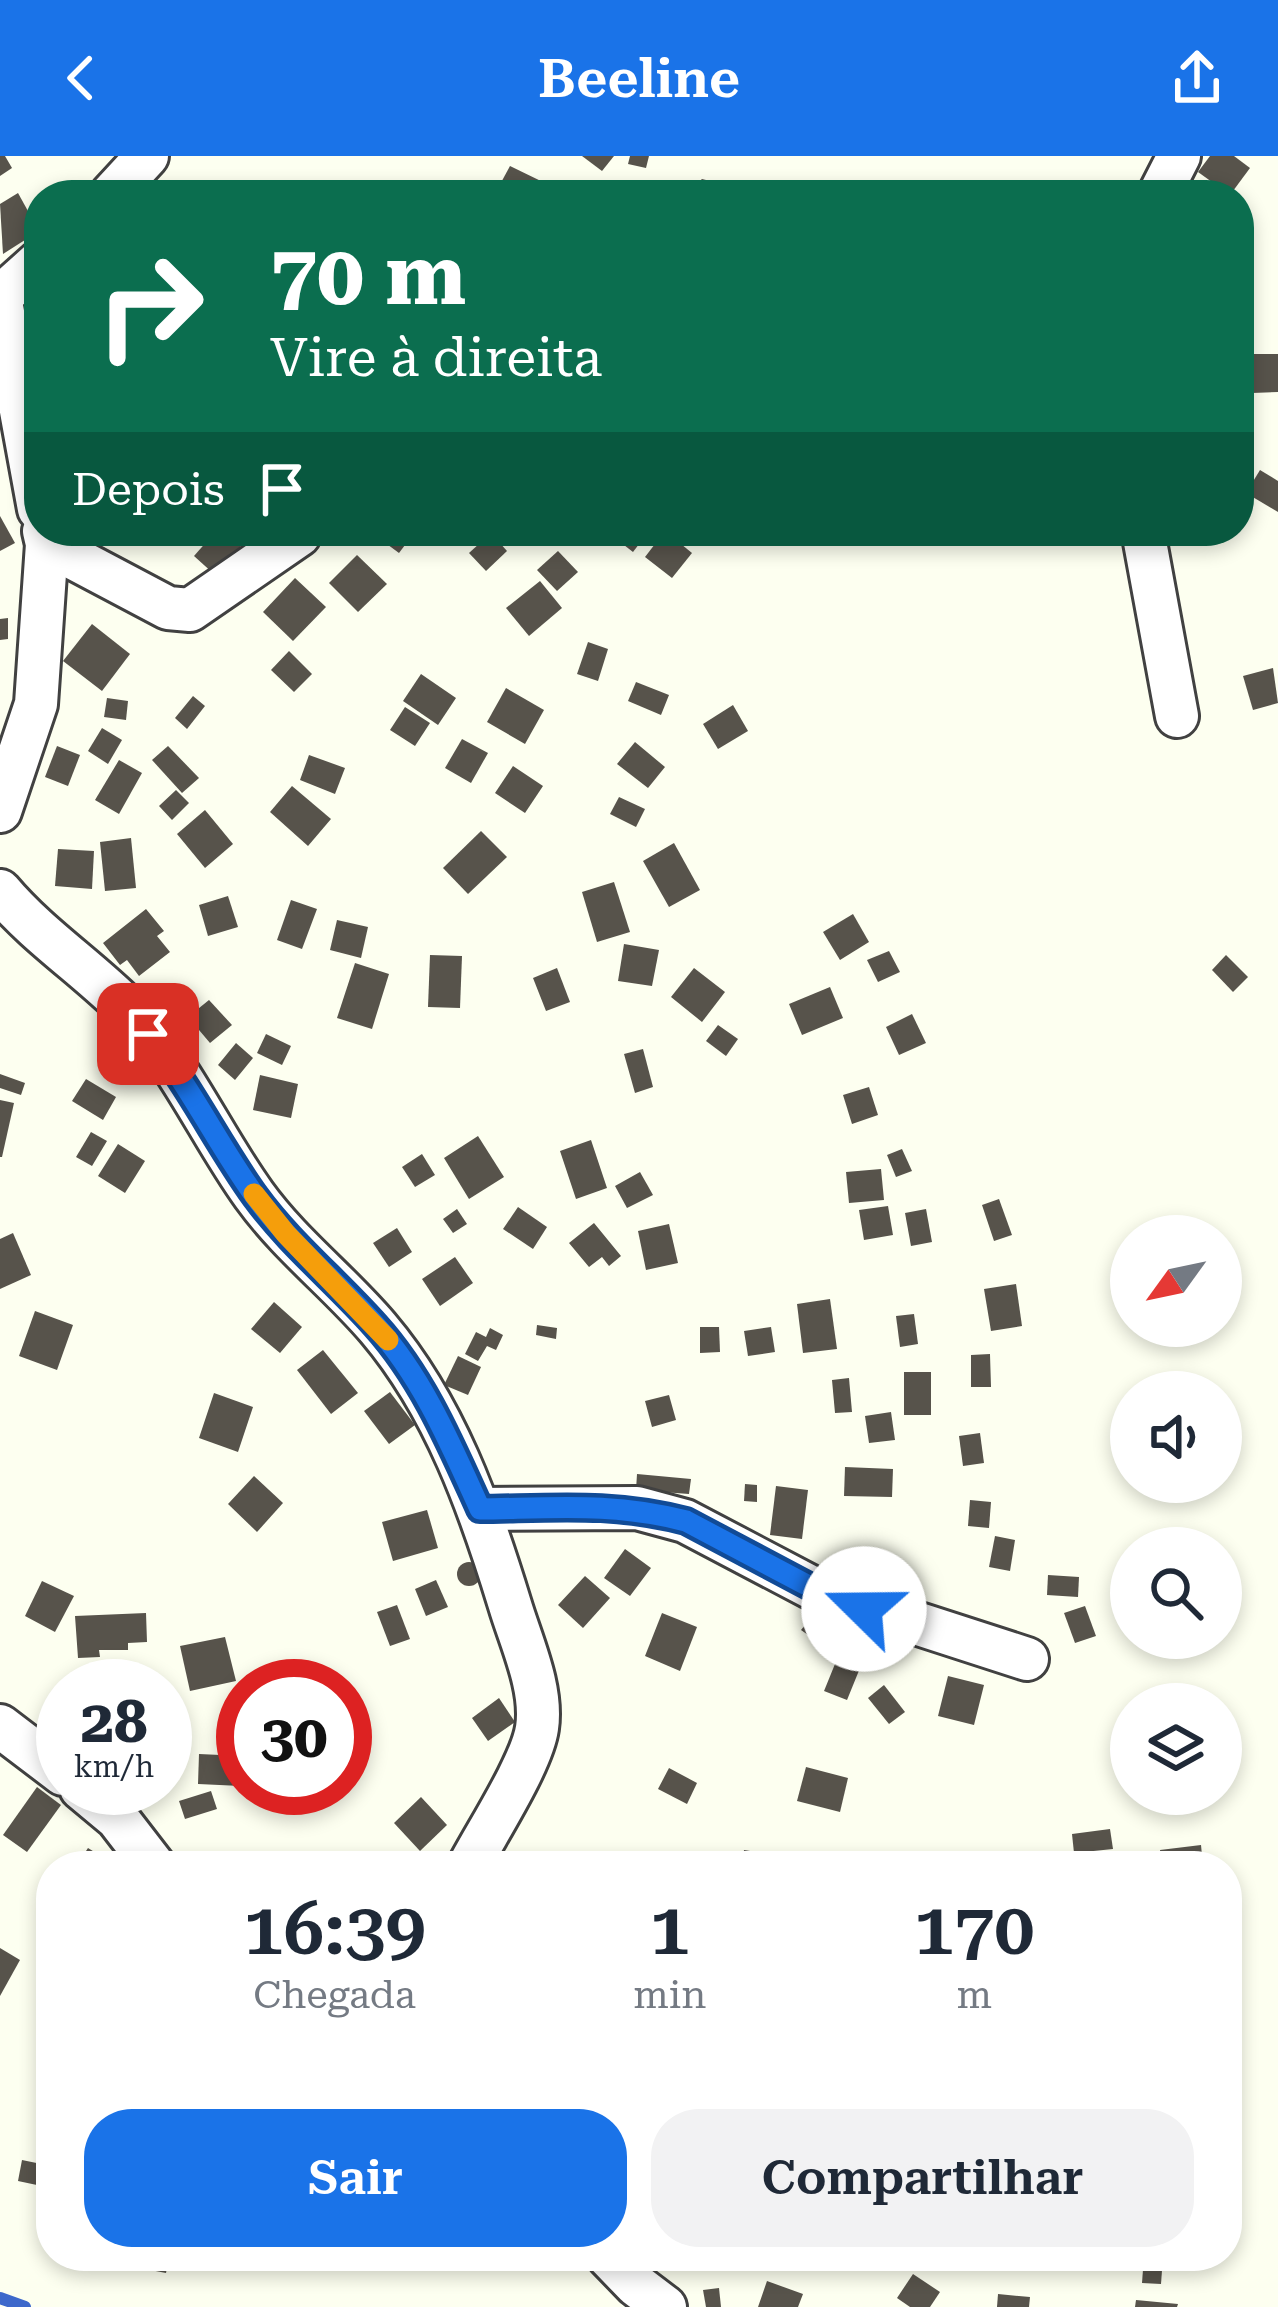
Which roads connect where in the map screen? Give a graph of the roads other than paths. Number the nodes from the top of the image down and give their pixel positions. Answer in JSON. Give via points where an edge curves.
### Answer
{"nodes":[{"id":1,"x":147,"y":156,"type":"edge"},
{"id":2,"x":125,"y":180,"type":"edge"},
{"id":3,"x":24,"y":275,"type":"edge"},
{"id":4,"x":0,"y":296,"type":"edge"},
{"id":5,"x":24,"y":425,"type":"edge"},
{"id":6,"x":42,"y":546,"type":"edge"},
{"id":7,"x":71,"y":546,"type":"edge"},
{"id":8,"x":282,"y":546,"type":"edge"},
{"id":9,"x":1146,"y":546,"type":"edge"},
{"id":10,"x":1177,"y":716,"type":"dead end"},
{"id":11,"x":0,"y":811,"type":"edge"},
{"id":12,"x":0,"y":891,"type":"edge"},
{"id":13,"x":480,"y":1509,"type":"junction"},
{"id":14,"x":1027,"y":1659,"type":"dead end"},
{"id":15,"x":0,"y":1726,"type":"edge"},
{"id":16,"x":36,"y":1753,"type":"edge"},
{"id":17,"x":113,"y":1815,"type":"edge"},
{"id":18,"x":142,"y":1851,"type":"edge"},
{"id":19,"x":477,"y":1851,"type":"edge"},
{"id":20,"x":622,"y":2271,"type":"edge"},
{"id":21,"x":665,"y":2307,"type":"edge"}],
"edges":[{"from":1,"to":2,"type":"street"},
{"from":3,"to":4,"type":"street"},
{"from":4,"to":5,"type":"street"},
{"from":6,"to":11,"type":"street","via":[[36,704]]},
{"from":7,"to":8,"type":"street","via":[[168,608],[190,610]]},
{"from":9,"to":10,"type":"street"},
{"from":12,"to":13,"type":"street","via":[[127,1008],[169,1059],[254,1195],[398,1354]]},
{"from":13,"to":14,"type":"street","via":[[620,1507],[686,1521],[820,1592]]},
{"from":13,"to":19,"type":"street","via":[[537,1697],[537,1731]]},
{"from":15,"to":16,"type":"street"},
{"from":17,"to":18,"type":"street"},
{"from":20,"to":21,"type":"street"}]}
